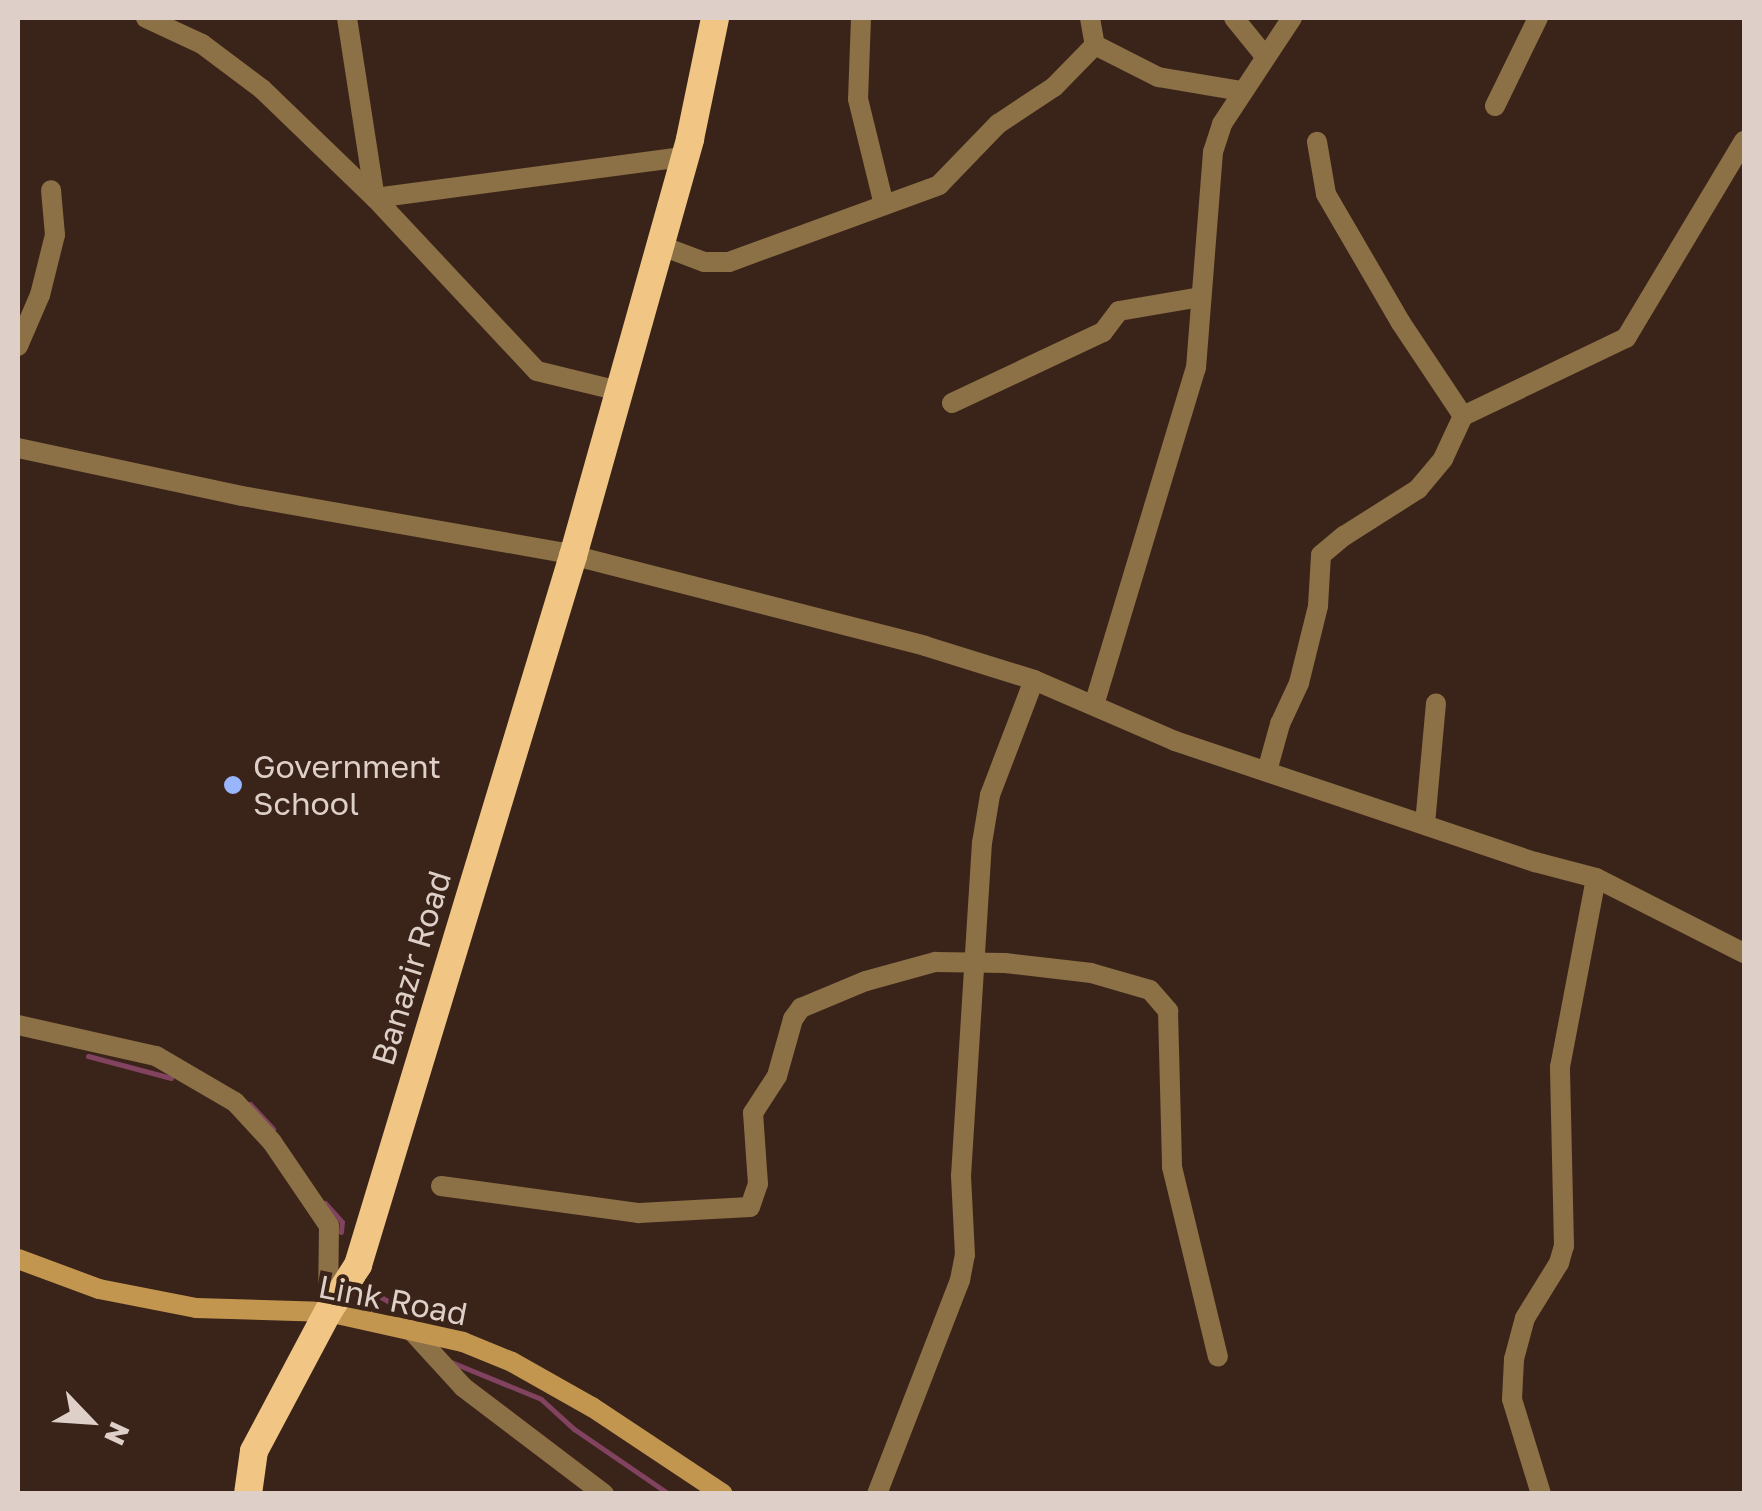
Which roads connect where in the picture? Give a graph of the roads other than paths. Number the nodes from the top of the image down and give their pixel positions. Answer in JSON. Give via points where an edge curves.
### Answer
{"nodes":[{"id":1,"x":146,"y":18,"type":"edge"},
{"id":2,"x":347,"y":18,"type":"edge"},
{"id":3,"x":715,"y":18,"type":"edge"},
{"id":4,"x":861,"y":18,"type":"edge"},
{"id":5,"x":1090,"y":18,"type":"edge"},
{"id":6,"x":1234,"y":18,"type":"edge"},
{"id":7,"x":1292,"y":18,"type":"edge"},
{"id":8,"x":1538,"y":18,"type":"edge"},
{"id":9,"x":1095,"y":45,"type":"junction"},
{"id":10,"x":1264,"y":56,"type":"junction"},
{"id":11,"x":1242,"y":91,"type":"junction"},
{"id":12,"x":1495,"y":106,"type":"dead end"},
{"id":13,"x":1744,"y":141,"type":"edge"},
{"id":14,"x":1317,"y":142,"type":"dead end"},
{"id":15,"x":684,"y":157,"type":"junction"},
{"id":16,"x":51,"y":190,"type":"dead end"},
{"id":17,"x":375,"y":198,"type":"junction"},
{"id":18,"x":884,"y":205,"type":"junction"},
{"id":19,"x":660,"y":245,"type":"junction"},
{"id":20,"x":1201,"y":297,"type":"junction"},
{"id":21,"x":18,"y":346,"type":"edge"},
{"id":22,"x":619,"y":390,"type":"junction"},
{"id":23,"x":952,"y":403,"type":"dead end"},
{"id":24,"x":1464,"y":416,"type":"junction"},
{"id":25,"x":18,"y":448,"type":"edge"},
{"id":26,"x":573,"y":556,"type":"junction"},
{"id":27,"x":1034,"y":680,"type":"junction"},
{"id":28,"x":1436,"y":703,"type":"dead end"},
{"id":29,"x":1094,"y":705,"type":"junction"},
{"id":30,"x":1267,"y":772,"type":"junction"},
{"id":31,"x":1426,"y":824,"type":"junction"},
{"id":32,"x":1596,"y":878,"type":"junction"},
{"id":33,"x":1744,"y":953,"type":"edge"},
{"id":34,"x":974,"y":960,"type":"junction"},
{"id":35,"x":18,"y":1025,"type":"edge"},
{"id":36,"x":441,"y":1186,"type":"dead end"},
{"id":37,"x":18,"y":1258,"type":"edge"},
{"id":38,"x":328,"y":1312,"type":"junction"},
{"id":39,"x":411,"y":1330,"type":"junction"},
{"id":40,"x":1218,"y":1357,"type":"dead end"},
{"id":41,"x":248,"y":1494,"type":"edge"},
{"id":42,"x":604,"y":1494,"type":"edge"},
{"id":43,"x":723,"y":1494,"type":"edge"},
{"id":44,"x":877,"y":1494,"type":"edge"},
{"id":45,"x":1541,"y":1494,"type":"edge"}],
"edges":[{"from":1,"to":17,"type":"street","via":[[202,44],[262,90]]},
{"from":2,"to":17,"type":"street"},
{"from":3,"to":15,"type":"highway","name":"Banazir Road"},
{"from":4,"to":18,"type":"street","via":[[858,100]]},
{"from":5,"to":9,"type":"street"},
{"from":6,"to":10,"type":"street"},
{"from":7,"to":10,"type":"street"},
{"from":8,"to":12,"type":"street"},
{"from":9,"to":11,"type":"street","via":[[1158,77]]},
{"from":9,"to":18,"type":"street","via":[[1054,86],[998,124],[939,186]]},
{"from":10,"to":11,"type":"street"},
{"from":11,"to":20,"type":"street","via":[[1213,152]]},
{"from":13,"to":24,"type":"street","via":[[1626,338]]},
{"from":14,"to":24,"type":"street","via":[[1326,194]]},
{"from":15,"to":17,"type":"street"},
{"from":15,"to":19,"type":"highway","name":"Banazir Road"},
{"from":16,"to":21,"type":"street","via":[[55,235],[40,296]]},
{"from":17,"to":22,"type":"street","via":[[537,370]]},
{"from":18,"to":19,"type":"street","via":[[729,262],[704,262]]},
{"from":19,"to":22,"type":"highway","name":"Banazir Road"},
{"from":20,"to":23,"type":"street","via":[[1119,311],[1104,332]]},
{"from":20,"to":29,"type":"street","via":[[1189,398]]},
{"from":22,"to":26,"type":"highway","name":"Banazir Road"},
{"from":24,"to":30,"type":"street","via":[[1418,489],[1321,556],[1299,683]]},
{"from":25,"to":26,"type":"street"},
{"from":26,"to":27,"type":"street"},
{"from":26,"to":38,"type":"highway","name":"Banazir Road","via":[[358,1265]]},
{"from":27,"to":29,"type":"street"},
{"from":27,"to":34,"type":"street","via":[[990,795]]},
{"from":28,"to":31,"type":"street"},
{"from":29,"to":30,"type":"street"},
{"from":30,"to":31,"type":"street"},
{"from":31,"to":32,"type":"street"},
{"from":32,"to":33,"type":"street"},
{"from":32,"to":45,"type":"street","via":[[1560,1067],[1564,1246],[1524,1318],[1514,1359],[1512,1399]]},
{"from":34,"to":36,"type":"street","via":[[905,969],[801,1008],[777,1076],[753,1112],[758,1184],[750,1207],[639,1213]]},
{"from":34,"to":40,"type":"street","via":[[1129,982],[1150,990],[1168,1011],[1172,1167]]},
{"from":34,"to":44,"type":"street","via":[[961,1176],[965,1255]]},
{"from":35,"to":38,"type":"street","via":[[156,1056],[234,1102],[272,1142],[329,1226]]},
{"from":37,"to":38,"type":"main road","name":"Link Road","via":[[99,1289],[196,1308]]},
{"from":38,"to":39,"type":"main road","name":"Link Road"},
{"from":38,"to":41,"type":"highway","name":"Banazir Road","via":[[254,1450]]},
{"from":39,"to":42,"type":"street","via":[[463,1387]]},
{"from":39,"to":43,"type":"main road","name":"Link Road","via":[[512,1362],[592,1406]]}]}
